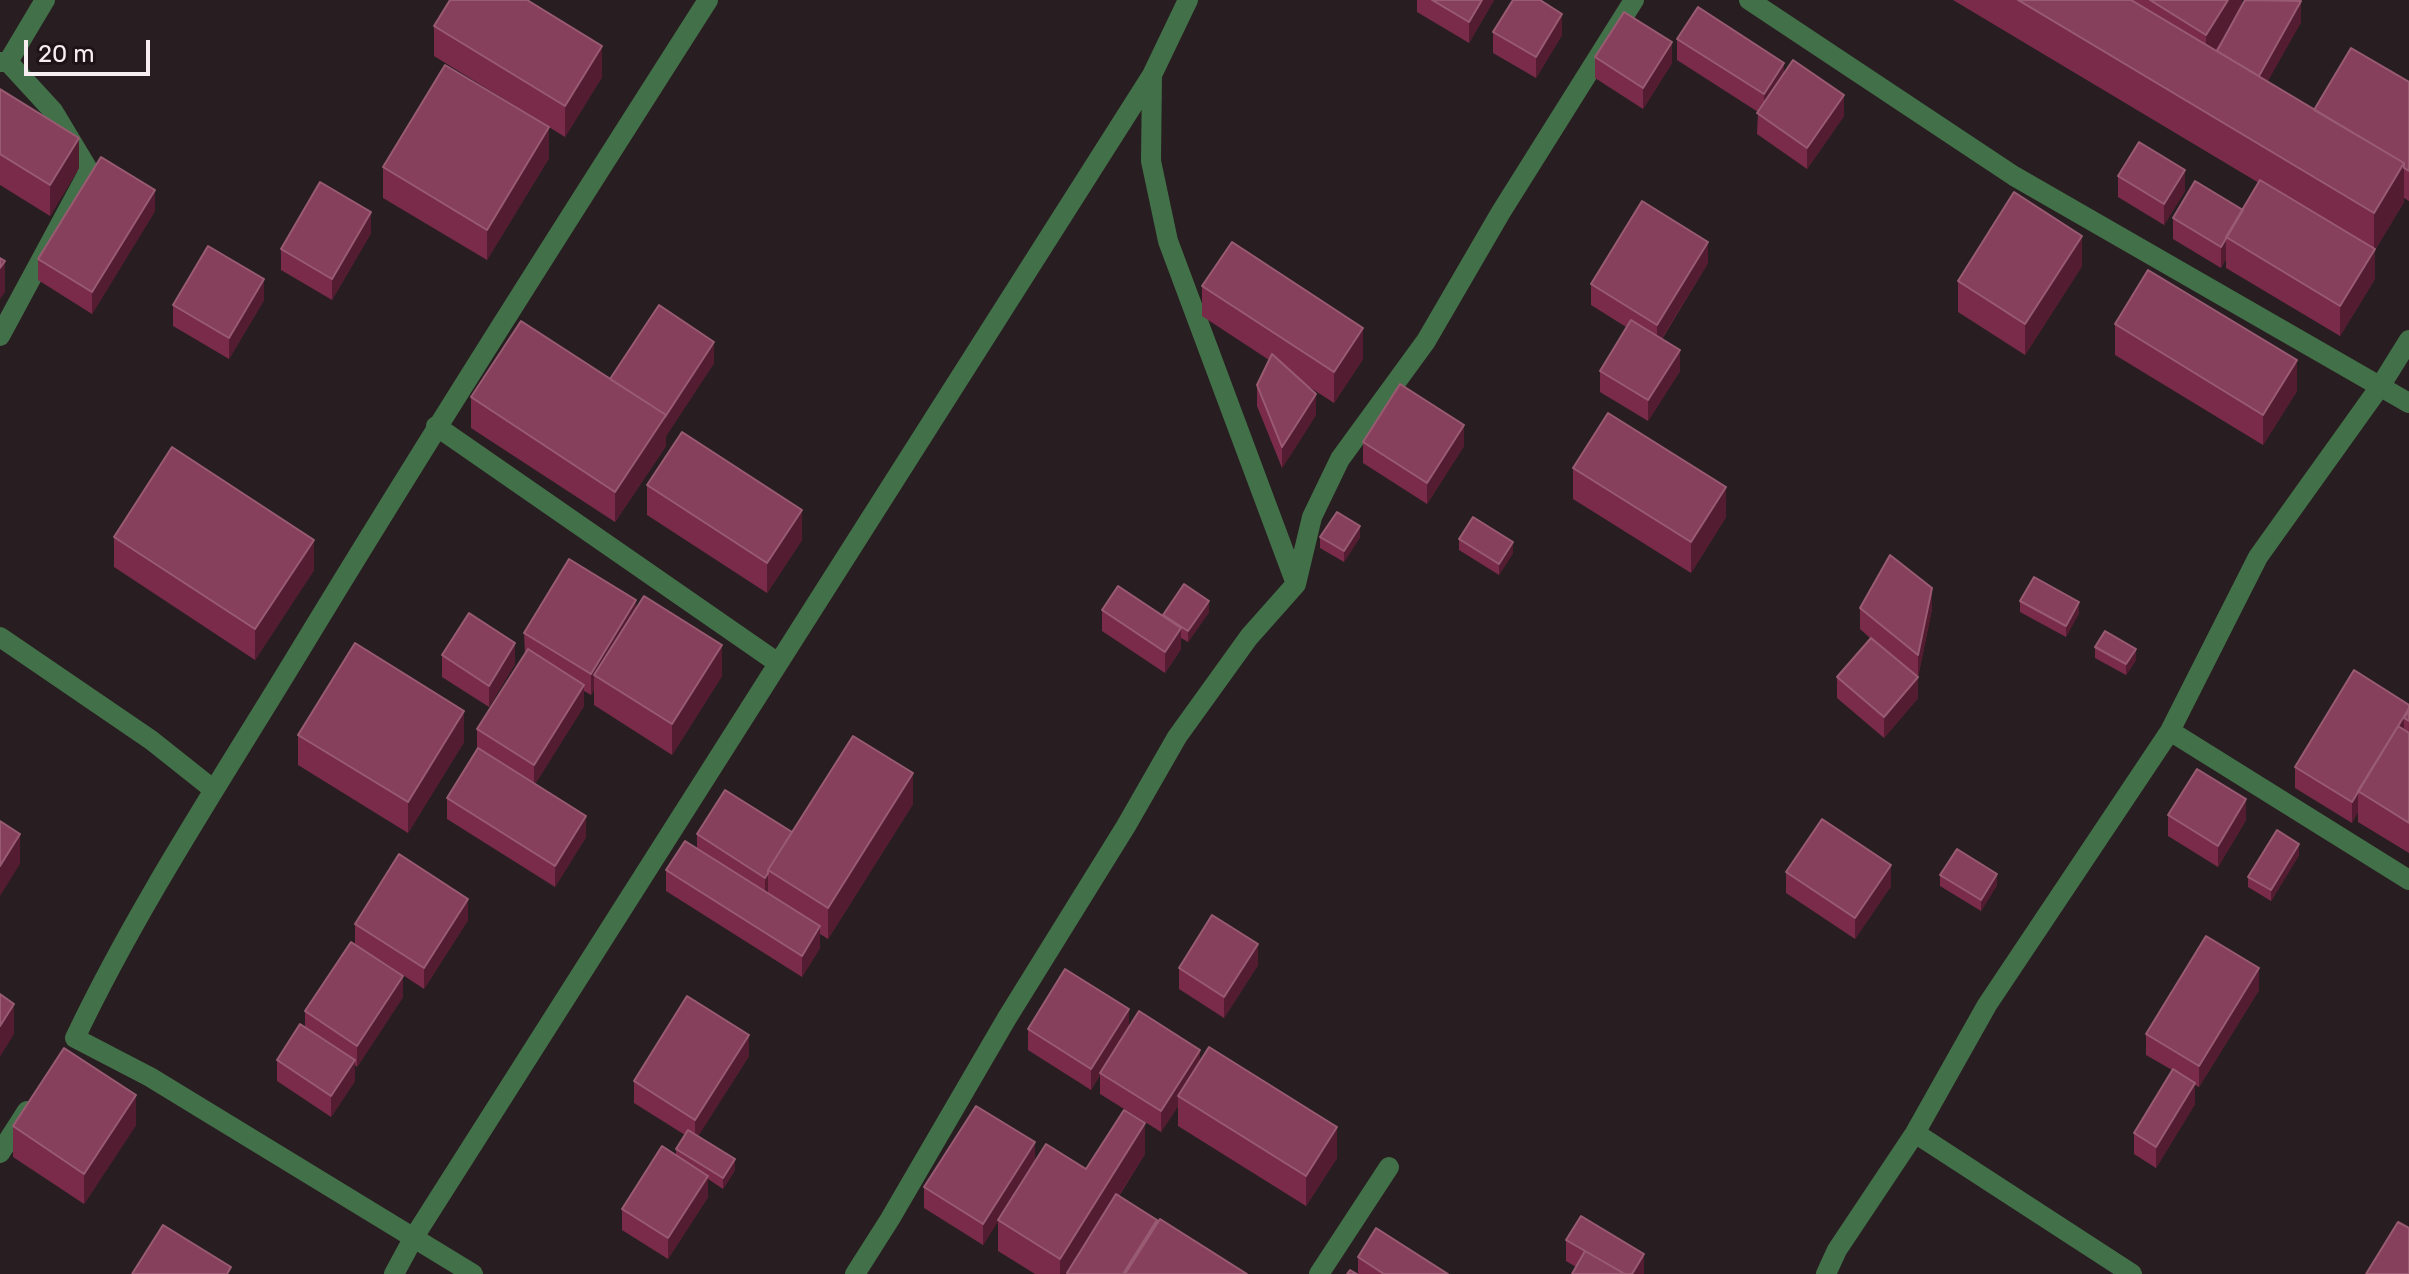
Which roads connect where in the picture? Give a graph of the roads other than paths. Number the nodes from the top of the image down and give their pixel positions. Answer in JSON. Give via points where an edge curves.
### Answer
{"nodes":[{"id":1,"x":45,"y":0,"type":"edge"},
{"id":2,"x":708,"y":0,"type":"edge"},
{"id":3,"x":1188,"y":0,"type":"edge"},
{"id":4,"x":1634,"y":0,"type":"edge"},
{"id":5,"x":1749,"y":0,"type":"edge"},
{"id":6,"x":4,"y":62,"type":"edge"},
{"id":7,"x":1152,"y":75,"type":"junction"},
{"id":8,"x":0,"y":336,"type":"edge"},
{"id":9,"x":2409,"y":340,"type":"edge"},
{"id":10,"x":2381,"y":385,"type":"junction"},
{"id":11,"x":2409,"y":403,"type":"edge"},
{"id":12,"x":436,"y":426,"type":"junction"},
{"id":13,"x":1296,"y":584,"type":"junction"},
{"id":14,"x":0,"y":637,"type":"edge"},
{"id":15,"x":778,"y":663,"type":"junction"},
{"id":16,"x":2170,"y":731,"type":"junction"},
{"id":17,"x":214,"y":790,"type":"junction"},
{"id":18,"x":2409,"y":880,"type":"edge"},
{"id":19,"x":42,"y":1089,"type":"edge"},
{"id":20,"x":1915,"y":1133,"type":"junction"},
{"id":21,"x":0,"y":1153,"type":"edge"},
{"id":22,"x":1389,"y":1167,"type":"dead end"},
{"id":23,"x":414,"y":1237,"type":"junction"},
{"id":24,"x":394,"y":1274,"type":"edge"},
{"id":25,"x":473,"y":1274,"type":"edge"},
{"id":26,"x":855,"y":1274,"type":"edge"},
{"id":27,"x":1319,"y":1274,"type":"edge"},
{"id":28,"x":1826,"y":1274,"type":"edge"},
{"id":29,"x":2132,"y":1274,"type":"edge"}],
"edges":[{"from":1,"to":6,"type":"street"},
{"from":2,"to":12,"type":"street"},
{"from":3,"to":7,"type":"street"},
{"from":4,"to":13,"type":"street","via":[[1426,341],[1340,459],[1312,517]]},
{"from":5,"to":10,"type":"street","via":[[2014,176]]},
{"from":6,"to":8,"type":"street","via":[[53,111],[89,171]]},
{"from":7,"to":13,"type":"street","via":[[1151,161],[1168,241]]},
{"from":7,"to":15,"type":"street"},
{"from":9,"to":10,"type":"street"},
{"from":10,"to":11,"type":"street"},
{"from":10,"to":16,"type":"street","via":[[2258,557]]},
{"from":12,"to":15,"type":"street"},
{"from":12,"to":17,"type":"street"},
{"from":13,"to":26,"type":"street","via":[[1249,637],[1177,737]]},
{"from":14,"to":17,"type":"street","via":[[151,740]]},
{"from":15,"to":23,"type":"street"},
{"from":16,"to":18,"type":"street"},
{"from":16,"to":20,"type":"street","via":[[1987,1005]]},
{"from":17,"to":23,"type":"street","via":[[71,1044],[150,1077]]},
{"from":19,"to":21,"type":"street"},
{"from":20,"to":28,"type":"street"},
{"from":20,"to":29,"type":"street"},
{"from":22,"to":27,"type":"street"},
{"from":23,"to":24,"type":"street"},
{"from":23,"to":25,"type":"street"}]}
